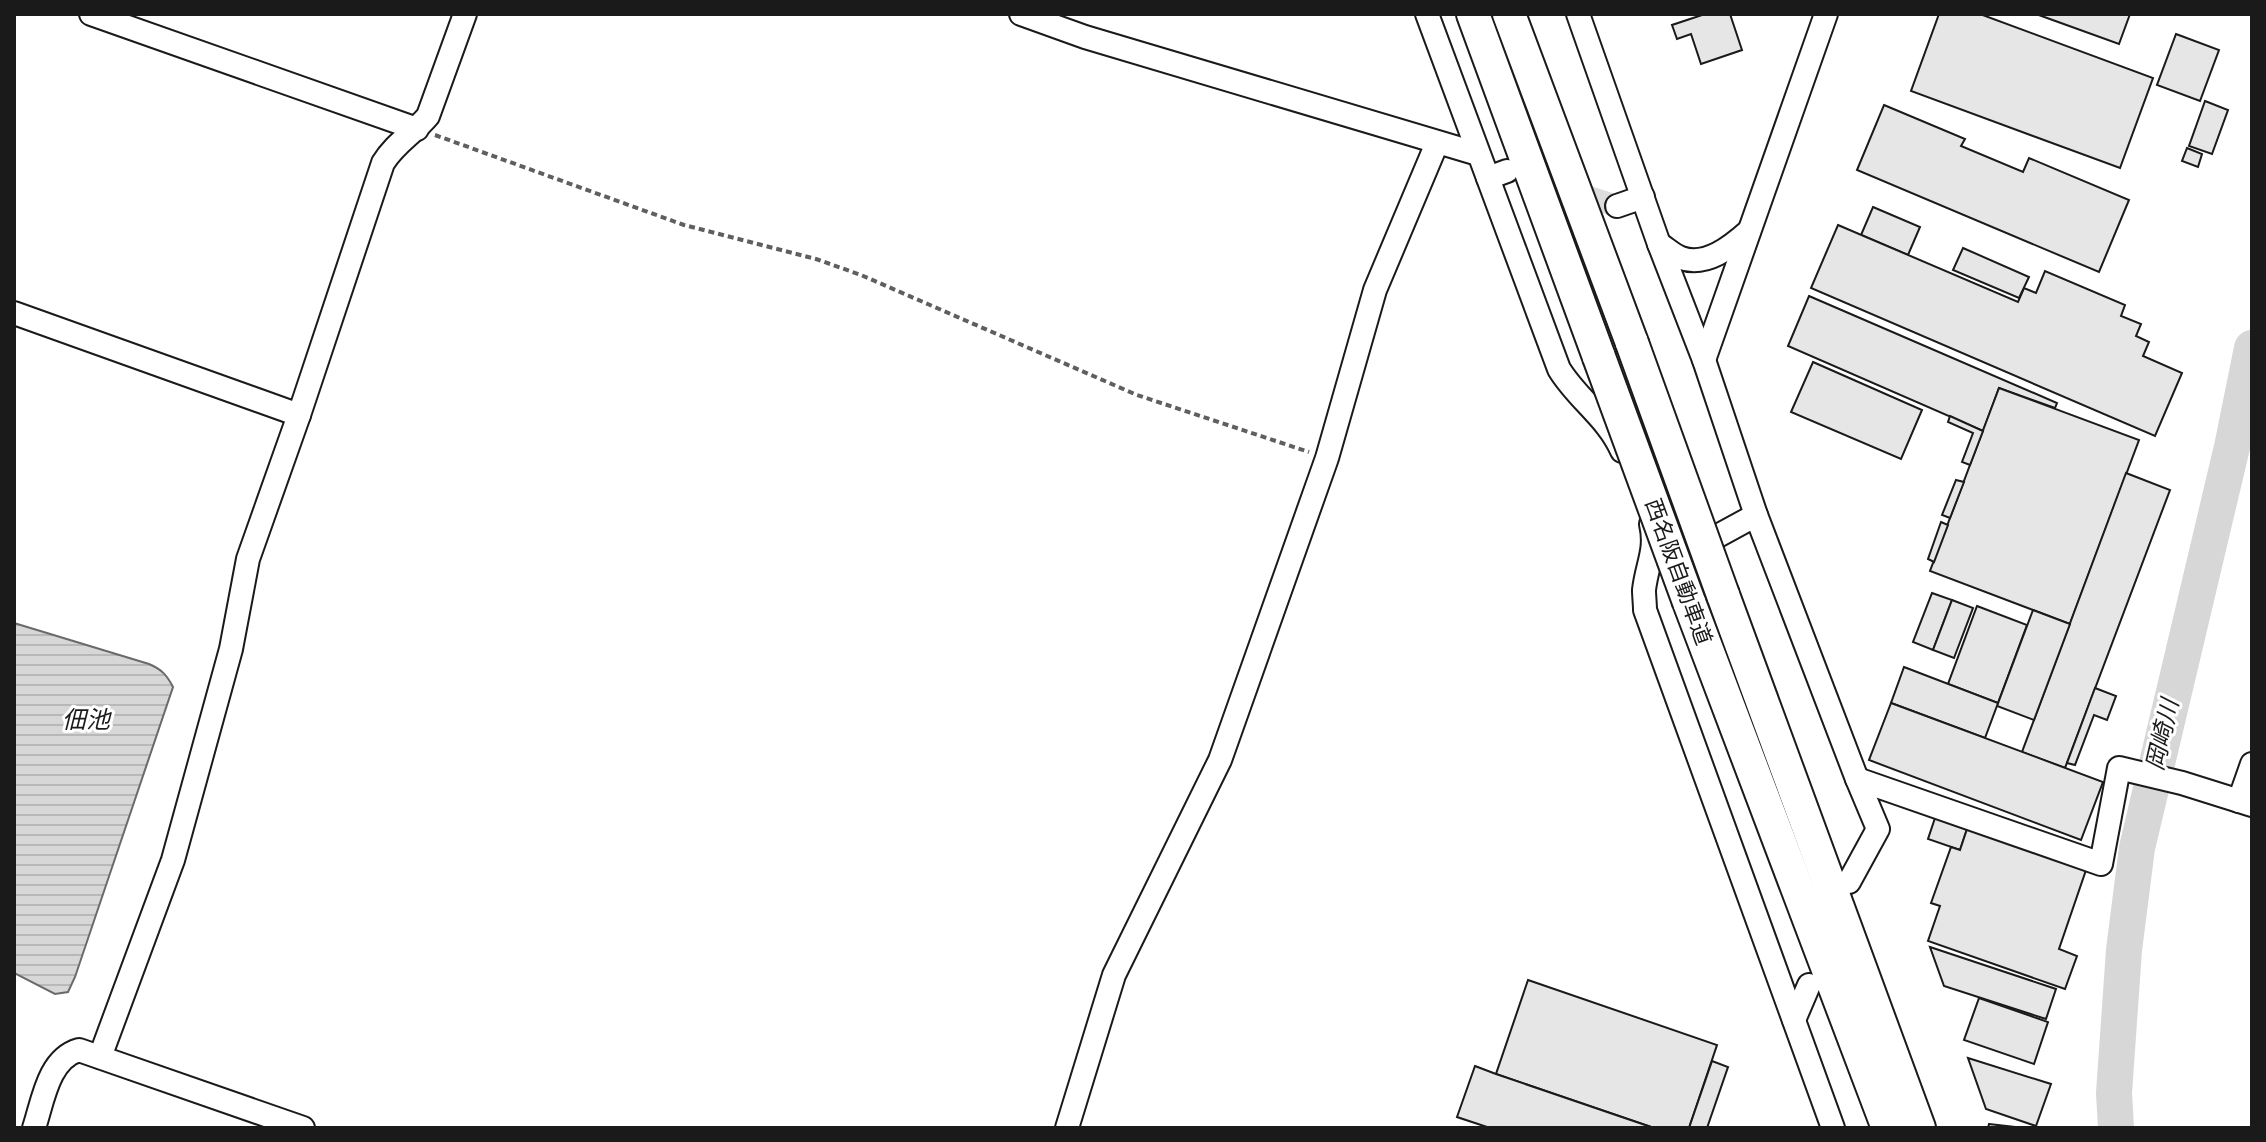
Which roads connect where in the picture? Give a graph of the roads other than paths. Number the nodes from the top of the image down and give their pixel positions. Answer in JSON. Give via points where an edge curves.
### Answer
{"nodes":[{"id":1,"x":91,"y":14,"type":"edge"},
{"id":2,"x":465,"y":14,"type":"edge"},
{"id":3,"x":1021,"y":14,"type":"edge"},
{"id":4,"x":1427,"y":14,"type":"edge"},
{"id":5,"x":1473,"y":14,"type":"edge"},
{"id":6,"x":1509,"y":14,"type":"edge"},
{"id":7,"x":1578,"y":14,"type":"edge"},
{"id":8,"x":1826,"y":14,"type":"edge"},
{"id":9,"x":417,"y":129,"type":"junction"},
{"id":10,"x":1437,"y":143,"type":"junction"},
{"id":11,"x":1478,"y":154,"type":"junction"},
{"id":12,"x":1643,"y":197,"type":"junction"},
{"id":13,"x":1617,"y":206,"type":"tunnel mouth"},
{"id":14,"x":1750,"y":230,"type":"junction"},
{"id":15,"x":1659,"y":244,"type":"junction"},
{"id":16,"x":14,"y":313,"type":"edge"},
{"id":17,"x":1704,"y":360,"type":"junction"},
{"id":18,"x":299,"y":415,"type":"junction"},
{"id":19,"x":1756,"y":515,"type":"junction"},
{"id":20,"x":1648,"y":573,"type":"junction"},
{"id":21,"x":2252,"y":764,"type":"edge"},
{"id":22,"x":1857,"y":779,"type":"junction"},
{"id":23,"x":2245,"y":803,"type":"edge"},
{"id":24,"x":1849,"y":882,"type":"dead end"},
{"id":25,"x":1809,"y":985,"type":"dead end"},
{"id":26,"x":1794,"y":1020,"type":"junction"},
{"id":27,"x":100,"y":1057,"type":"junction"},
{"id":28,"x":1900,"y":1118,"type":"edge"},
{"id":29,"x":34,"y":1128,"type":"edge"},
{"id":30,"x":303,"y":1128,"type":"edge"},
{"id":31,"x":1067,"y":1128,"type":"edge"},
{"id":32,"x":1833,"y":1128,"type":"edge"}],
"edges":[{"from":1,"to":9,"type":"street"},
{"from":2,"to":9,"type":"street","via":[[428,116]]},
{"from":3,"to":10,"type":"street"},
{"from":4,"to":11,"type":"street"},
{"from":5,"to":28,"type":"highway","name":"西名阪自動車道","bridge":true,"via":[[1689,602]]},
{"from":6,"to":28,"type":"highway","name":"西名阪自動車道","bridge":true,"via":[[1723,595]]},
{"from":7,"to":12,"type":"street"},
{"from":8,"to":14,"type":"street"},
{"from":9,"to":18,"type":"street","via":[[391,149],[383,163]]},
{"from":10,"to":11,"type":"street"},
{"from":10,"to":31,"type":"street","via":[[1375,290],[1327,458],[1220,760],[1114,975]]},
{"from":11,"to":20,"type":"street","via":[[1497,174],[1559,369],[1618,442],[1652,525]]},
{"from":12,"to":13,"type":"street"},
{"from":12,"to":15,"type":"street"},
{"from":14,"to":15,"type":"street","via":[[1701,261],[1679,257]]},
{"from":14,"to":17,"type":"street"},
{"from":15,"to":17,"type":"street"},
{"from":16,"to":18,"type":"street"},
{"from":17,"to":19,"type":"street"},
{"from":18,"to":27,"type":"street","via":[[248,559],[231,649],[173,860]]},
{"from":19,"to":20,"type":"street"},
{"from":19,"to":22,"type":"street"},
{"from":20,"to":26,"type":"street","via":[[1645,610]]},
{"from":21,"to":23,"type":"street"},
{"from":22,"to":23,"type":"street","via":[[2101,864],[2119,768]]},
{"from":22,"to":24,"type":"street","via":[[1878,829]]},
{"from":25,"to":26,"type":"street"},
{"from":26,"to":32,"type":"street"},
{"from":27,"to":29,"type":"street","via":[[79,1050],[61,1060]]},
{"from":27,"to":30,"type":"street"}]}
